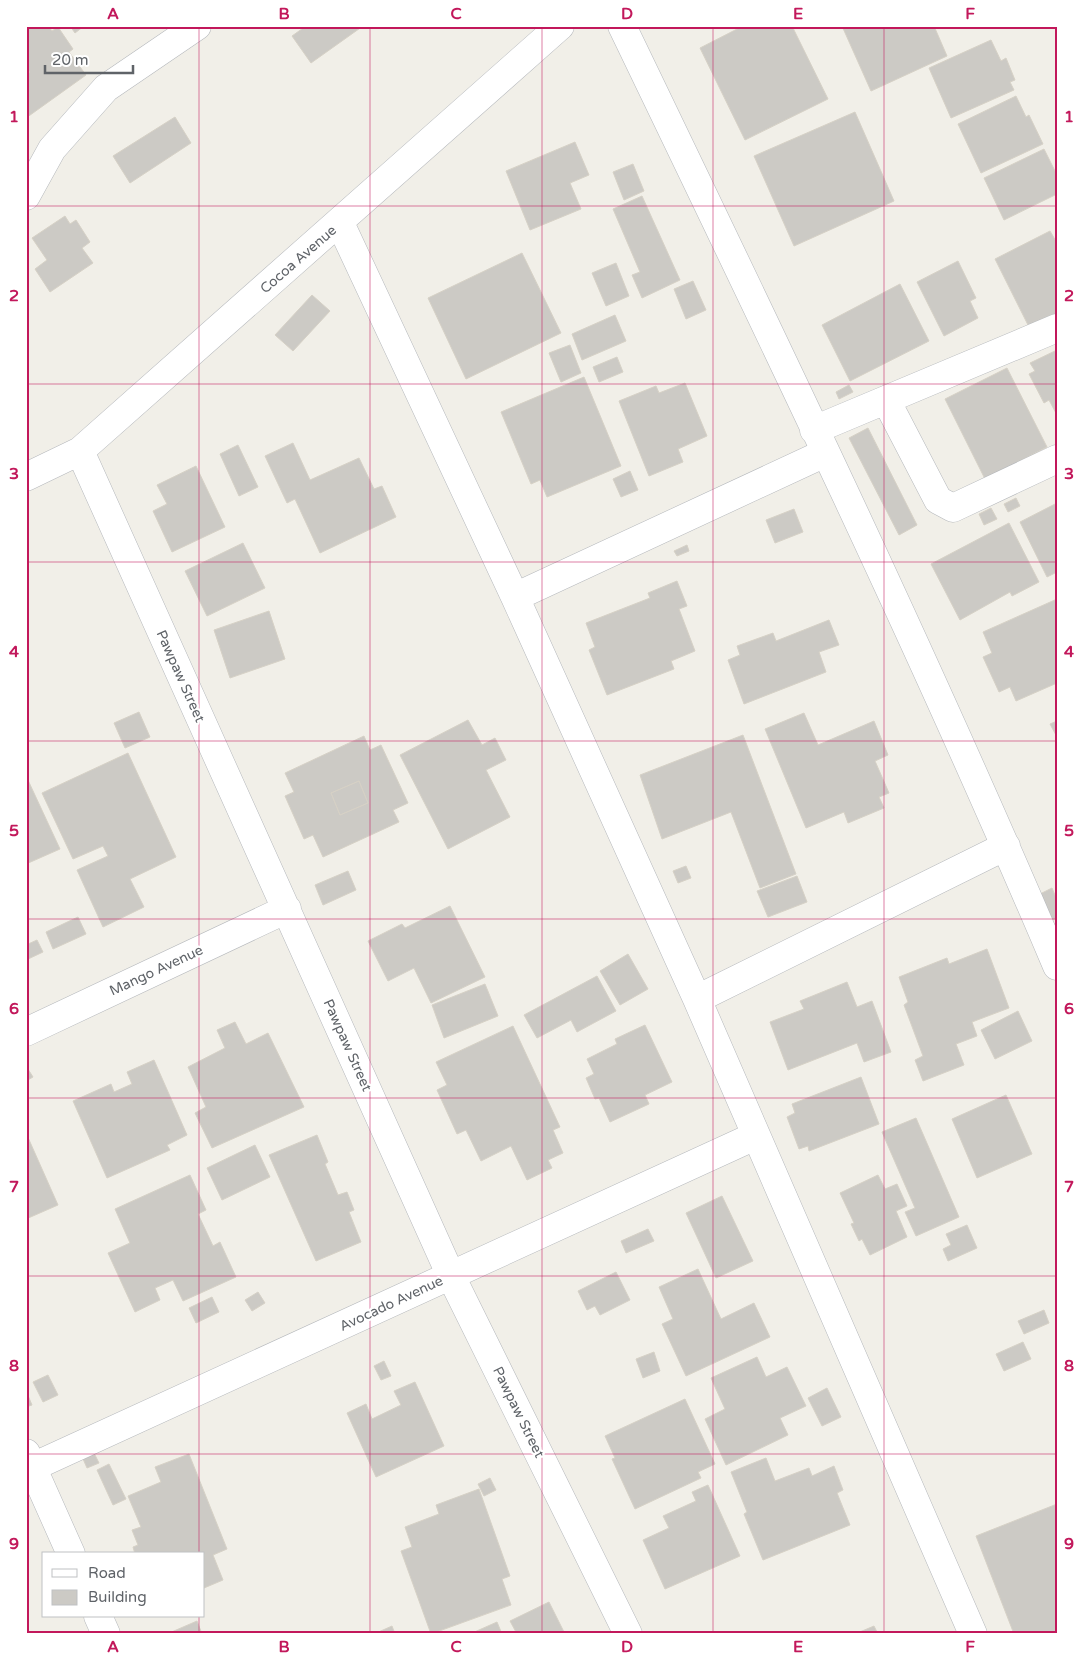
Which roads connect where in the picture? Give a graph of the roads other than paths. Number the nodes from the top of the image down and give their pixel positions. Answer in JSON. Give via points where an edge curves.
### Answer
{"nodes":[{"id":1,"x":197,"y":26,"type":"edge"},
{"id":2,"x":560,"y":26,"type":"edge"},
{"id":3,"x":622,"y":26,"type":"edge"},
{"id":4,"x":26,"y":196,"type":"edge"},
{"id":5,"x":340,"y":223,"type":"junction"},
{"id":6,"x":1057,"y":328,"type":"edge"},
{"id":7,"x":886,"y":400,"type":"junction"},
{"id":8,"x":819,"y":442,"type":"junction"},
{"id":9,"x":80,"y":451,"type":"junction"},
{"id":10,"x":1057,"y":459,"type":"edge"},
{"id":11,"x":26,"y":476,"type":"edge"},
{"id":12,"x":515,"y":597,"type":"junction"},
{"id":13,"x":1006,"y":846,"type":"junction"},
{"id":14,"x":287,"y":909,"type":"junction"},
{"id":15,"x":1057,"y":966,"type":"edge"},
{"id":16,"x":698,"y":999,"type":"junction"},
{"id":17,"x":26,"y":1032,"type":"edge"},
{"id":18,"x":755,"y":1136,"type":"junction"},
{"id":19,"x":451,"y":1276,"type":"junction"},
{"id":20,"x":28,"y":1464,"type":"edge"},
{"id":21,"x":70,"y":1552,"type":"edge"},
{"id":22,"x":99,"y":1618,"type":"edge"},
{"id":23,"x":106,"y":1634,"type":"edge"},
{"id":24,"x":628,"y":1634,"type":"edge"},
{"id":25,"x":974,"y":1634,"type":"edge"}],
"edges":[{"from":1,"to":4,"type":"street","via":[[106,88],[52,149]]},
{"from":2,"to":5,"type":"street","name":"Cocoa Avenue"},
{"from":3,"to":8,"type":"street"},
{"from":5,"to":9,"type":"street","name":"Cocoa Avenue"},
{"from":5,"to":12,"type":"street"},
{"from":6,"to":7,"type":"street"},
{"from":7,"to":8,"type":"street"},
{"from":7,"to":10,"type":"street","via":[[938,500],[953,508]]},
{"from":8,"to":12,"type":"street"},
{"from":8,"to":13,"type":"street"},
{"from":9,"to":11,"type":"street","name":"Cocoa Avenue"},
{"from":9,"to":14,"type":"street","name":"Pawpaw Street"},
{"from":12,"to":16,"type":"street"},
{"from":13,"to":15,"type":"street"},
{"from":13,"to":16,"type":"street"},
{"from":14,"to":17,"type":"street","name":"Mango Avenue"},
{"from":14,"to":19,"type":"street","name":"Pawpaw Street"},
{"from":16,"to":18,"type":"street"},
{"from":18,"to":19,"type":"street","name":"Avocado Avenue"},
{"from":18,"to":25,"type":"street"},
{"from":19,"to":20,"type":"street","name":"Avocado Avenue"},
{"from":19,"to":24,"type":"street","name":"Pawpaw Street"},
{"from":20,"to":21,"type":"street"},
{"from":22,"to":23,"type":"street"}]}
